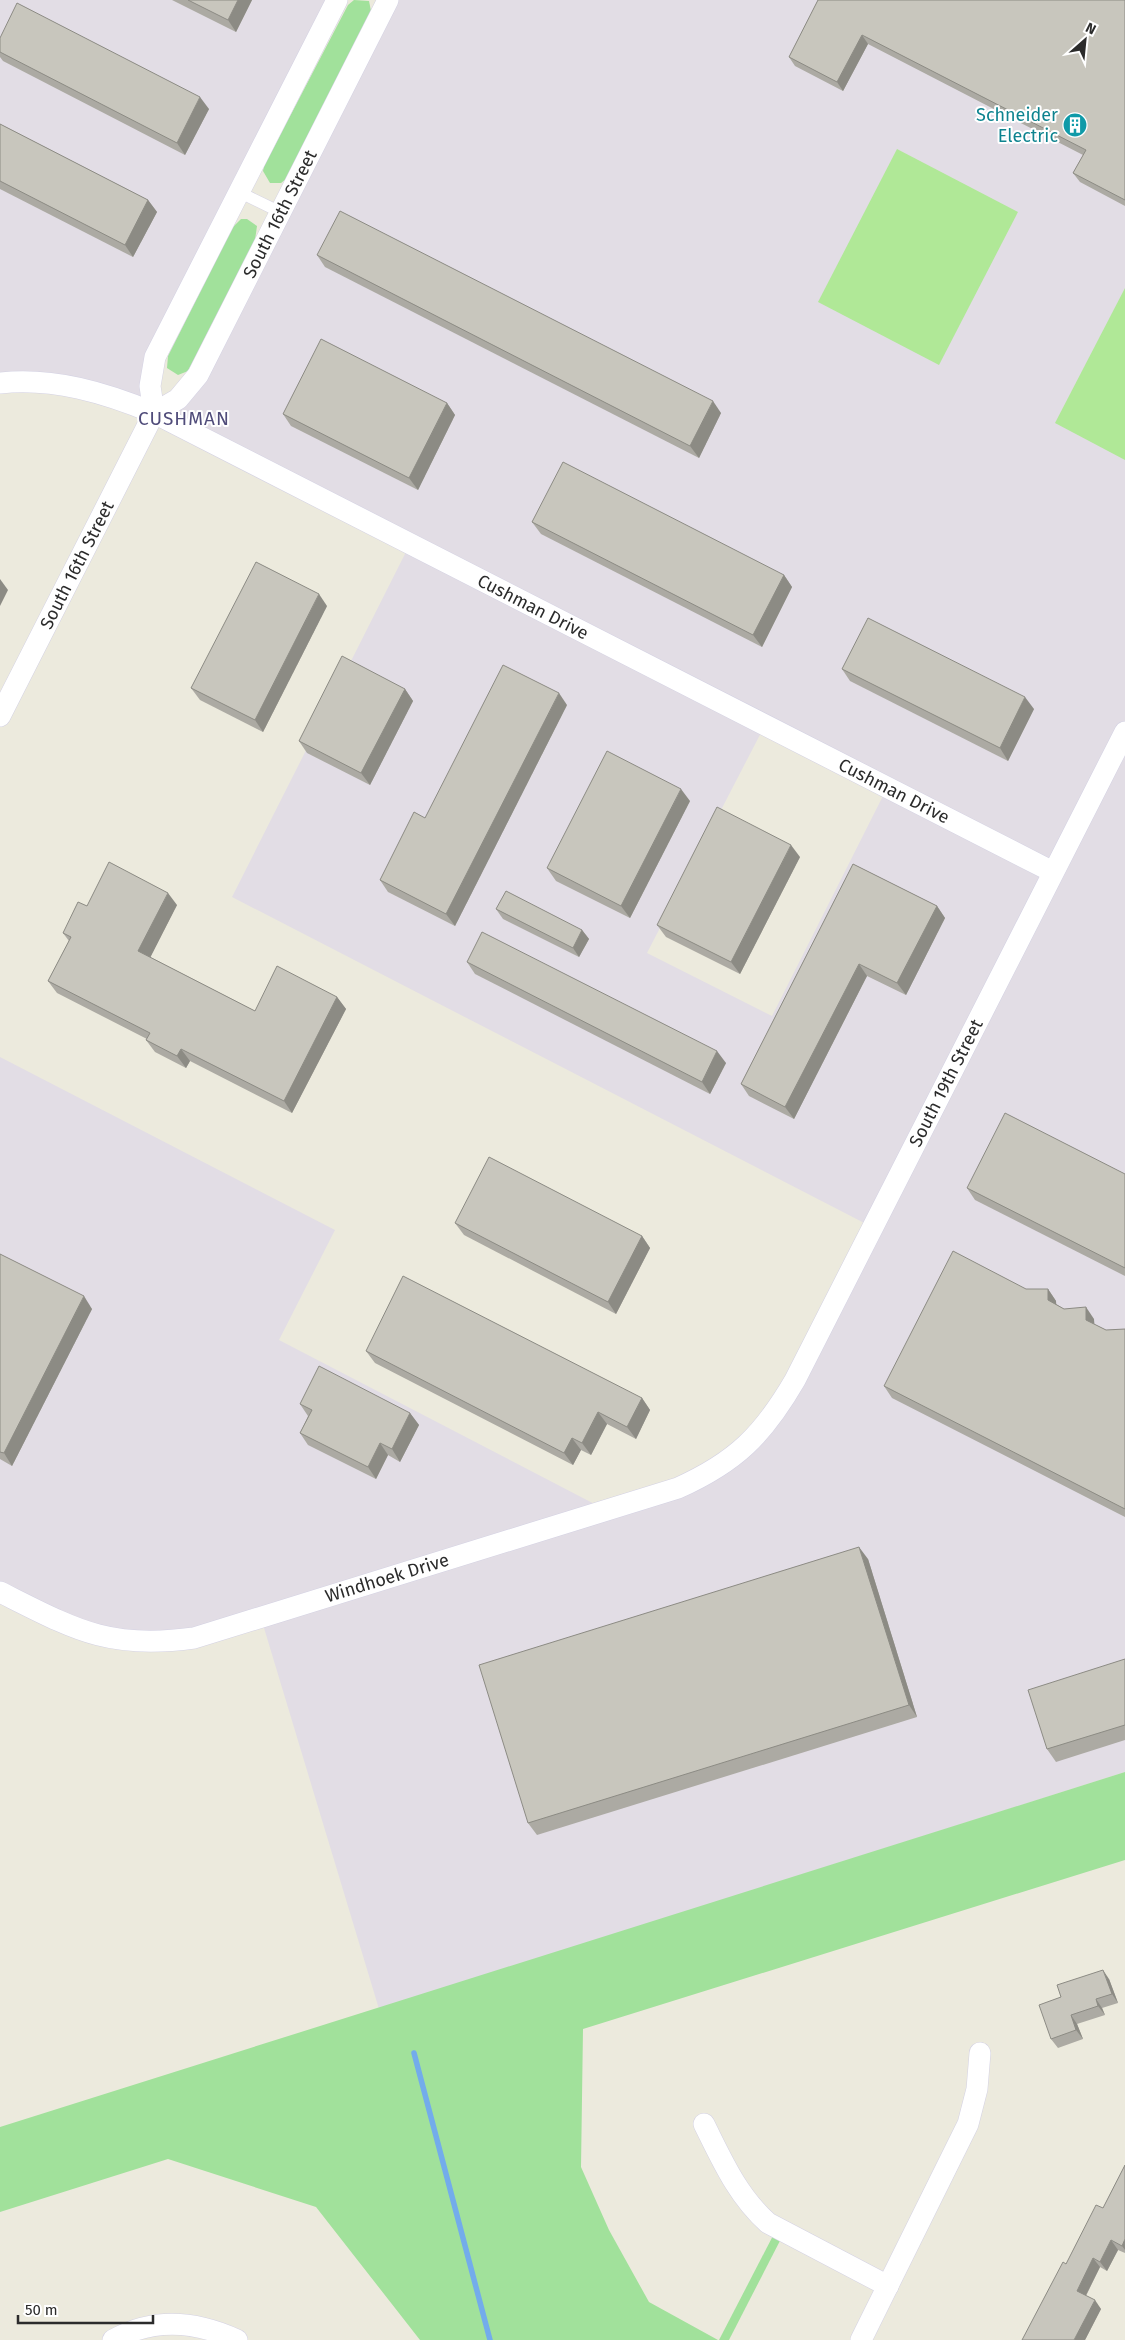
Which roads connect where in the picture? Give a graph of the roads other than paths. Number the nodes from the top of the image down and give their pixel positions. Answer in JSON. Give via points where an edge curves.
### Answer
{"nodes":[{"id":1,"x":338,"y":0,"type":"edge"},
{"id":2,"x":388,"y":0,"type":"edge"},
{"id":3,"x":239,"y":192,"type":"junction"},
{"id":4,"x":280,"y":212,"type":"junction"},
{"id":5,"x":0,"y":383,"type":"edge"},
{"id":6,"x":154,"y":414,"type":"junction"},
{"id":7,"x":0,"y":716,"type":"edge"},
{"id":8,"x":1125,"y":732,"type":"edge"},
{"id":9,"x":1053,"y":872,"type":"junction"},
{"id":10,"x":761,"y":1431,"type":"joint"},
{"id":11,"x":0,"y":1592,"type":"edge"},
{"id":12,"x":980,"y":2053,"type":"dead end"},
{"id":13,"x":704,"y":2124,"type":"dead end"},
{"id":14,"x":888,"y":2286,"type":"junction"},
{"id":15,"x":113,"y":2340,"type":"edge"},
{"id":16,"x":237,"y":2340,"type":"edge"},
{"id":17,"x":861,"y":2340,"type":"edge"}],
"edges":[{"from":1,"to":3,"type":"street"},
{"from":2,"to":4,"type":"street","name":"South 16th Street"},
{"from":3,"to":4,"type":"lane"},
{"from":3,"to":6,"type":"street","via":[[155,357],[150,386]]},
{"from":4,"to":6,"type":"street","name":"South 16th Street","via":[[198,375],[178,399]]},
{"from":5,"to":6,"type":"street","name":"Cushman Drive","via":[[83,388],[120,398]]},
{"from":6,"to":7,"type":"street","name":"South 16th Street"},
{"from":6,"to":9,"type":"street","name":"Cushman Drive"},
{"from":8,"to":9,"type":"street","name":"South 19th Street"},
{"from":9,"to":10,"type":"street","name":"South 19th Street","via":[[795,1380]]},
{"from":10,"to":11,"type":"street","name":"Windhoek Drive","via":[[731,1458],[678,1488],[194,1638],[160,1643],[126,1642],[98,1636],[71,1628]]},
{"from":12,"to":14,"type":"street","via":[[977,2089],[968,2124]]},
{"from":13,"to":14,"type":"street","via":[[737,2189],[768,2222]]},
{"from":14,"to":17,"type":"street"},
{"from":15,"to":16,"type":"street","via":[[148,2326],[171,2323],[214,2330]]}]}
